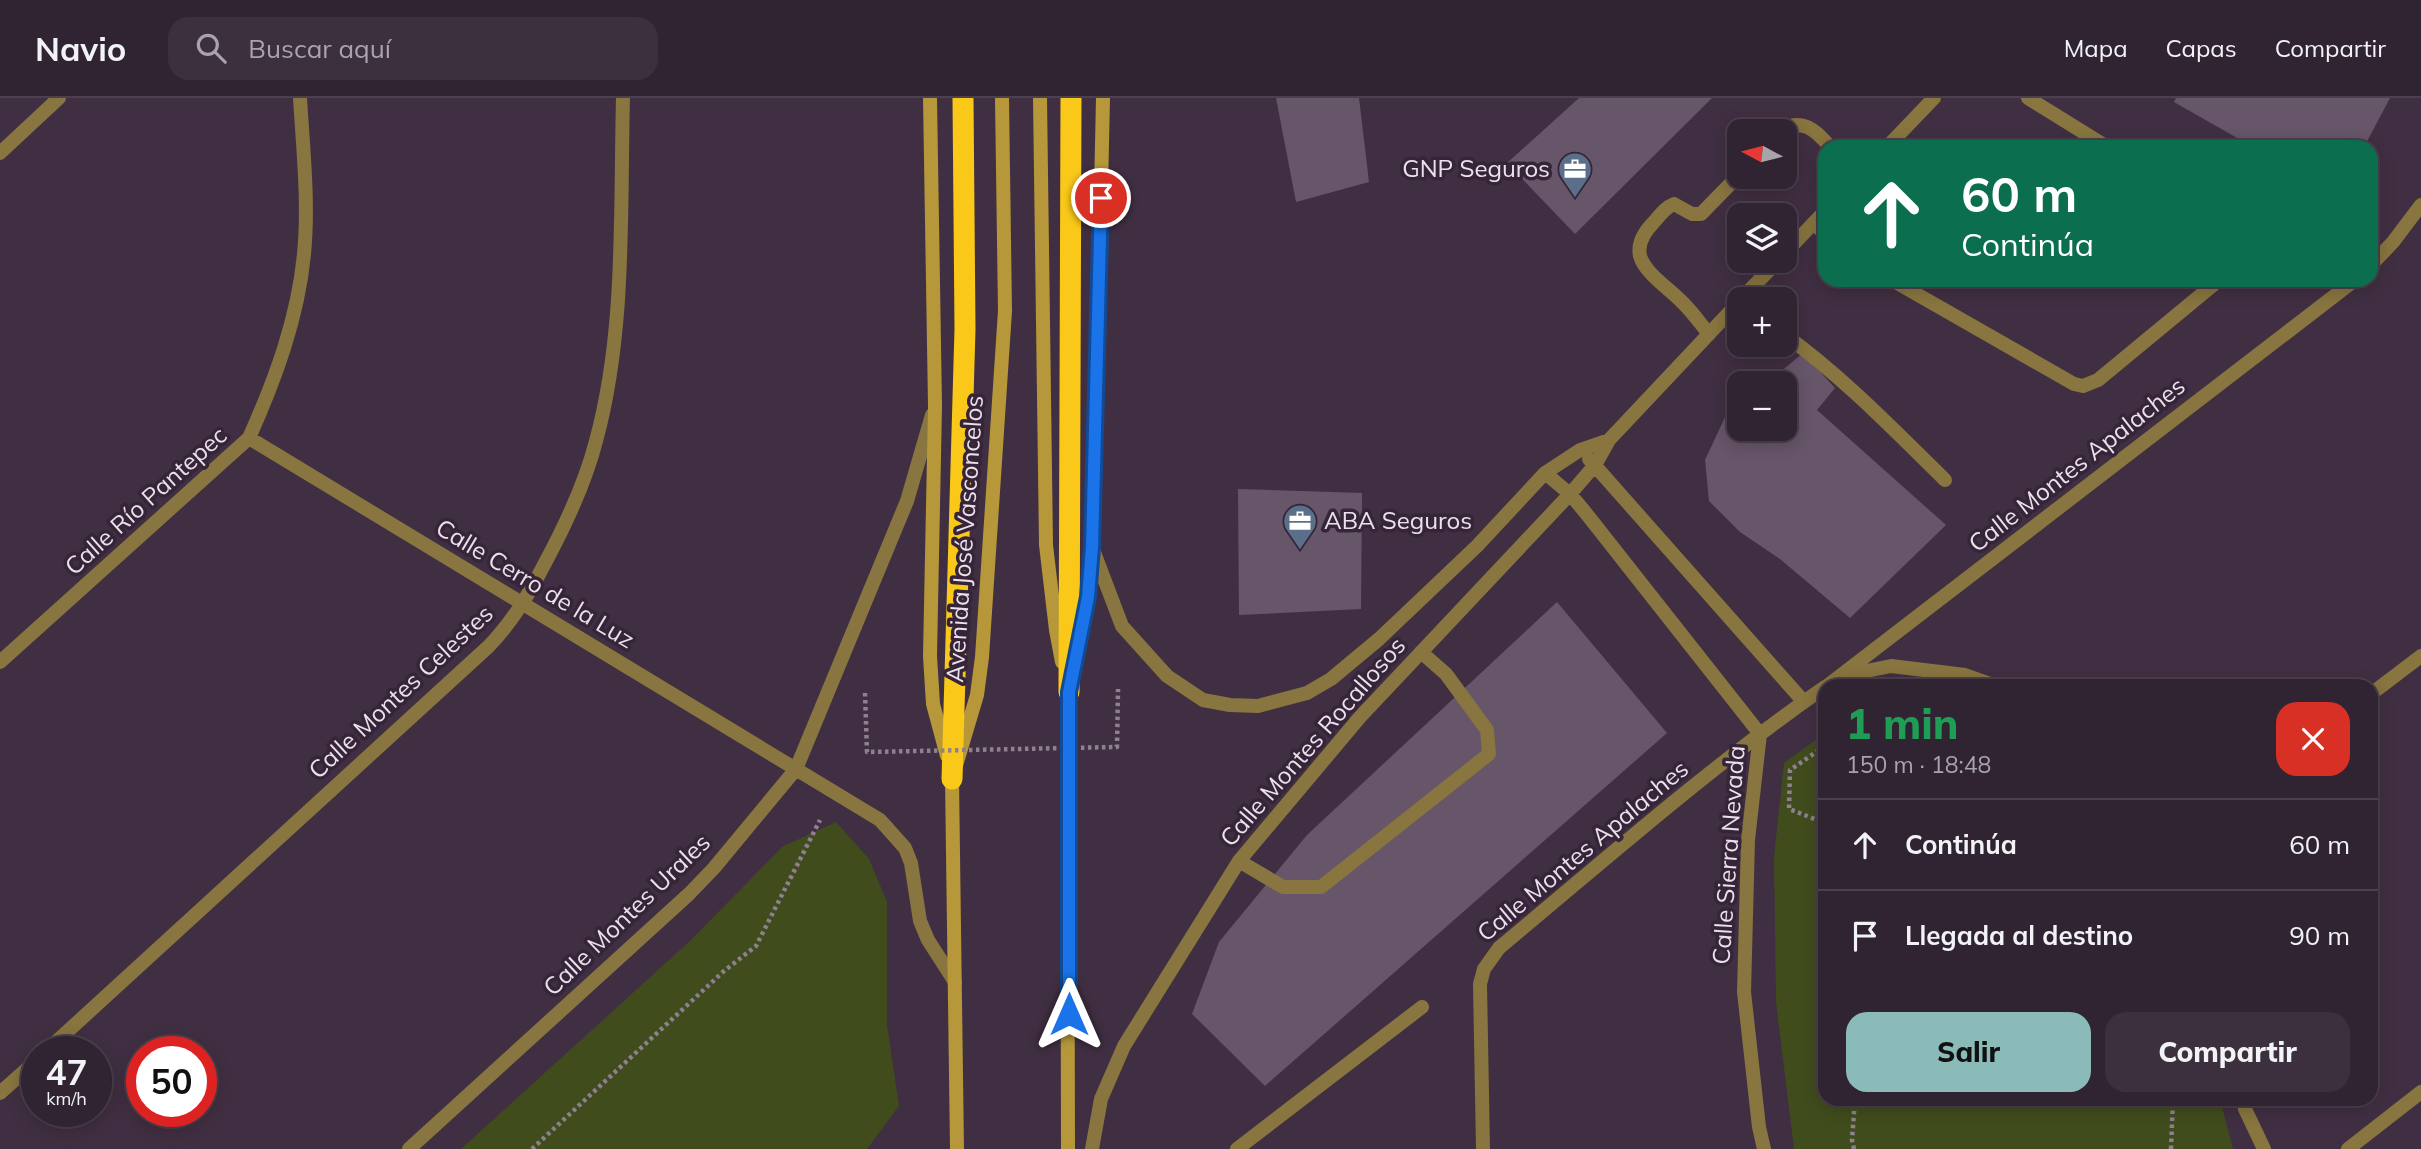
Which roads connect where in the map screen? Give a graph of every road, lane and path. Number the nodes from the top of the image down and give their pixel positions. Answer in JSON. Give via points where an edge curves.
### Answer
{"nodes":[{"id":1,"x":59,"y":98,"type":"edge"},
{"id":2,"x":300,"y":98,"type":"edge"},
{"id":3,"x":623,"y":98,"type":"edge"},
{"id":4,"x":930,"y":98,"type":"edge"},
{"id":5,"x":963,"y":98,"type":"edge"},
{"id":6,"x":1002,"y":98,"type":"edge"},
{"id":7,"x":1040,"y":98,"type":"edge"},
{"id":8,"x":1071,"y":98,"type":"edge"},
{"id":9,"x":1103,"y":98,"type":"edge"},
{"id":10,"x":1934,"y":98,"type":"edge"},
{"id":11,"x":2028,"y":98,"type":"edge"},
{"id":12,"x":1797,"y":124,"type":"edge"},
{"id":13,"x":1823,"y":140,"type":"edge"},
{"id":14,"x":1894,"y":140,"type":"edge"},
{"id":15,"x":2095,"y":140,"type":"edge"},
{"id":16,"x":0,"y":153,"type":"edge"},
{"id":17,"x":1727,"y":187,"type":"edge"},
{"id":18,"x":2421,"y":205,"type":"edge"},
{"id":19,"x":1818,"y":230,"type":"edge"},
{"id":20,"x":1797,"y":245,"type":"edge"},
{"id":21,"x":2378,"y":258,"type":"edge"},
{"id":22,"x":1767,"y":273,"type":"edge"},
{"id":23,"x":1753,"y":287,"type":"edge"},
{"id":24,"x":1904,"y":287,"type":"edge"},
{"id":25,"x":2211,"y":287,"type":"edge"},
{"id":26,"x":2346,"y":287,"type":"edge"},
{"id":27,"x":1727,"y":315,"type":"edge"},
{"id":28,"x":1709,"y":334,"type":"junction"},
{"id":29,"x":1797,"y":344,"type":"edge"},
{"id":30,"x":935,"y":406,"type":"junction"},
{"id":31,"x":249,"y":438,"type":"junction"},
{"id":32,"x":1609,"y":440,"type":"junction"},
{"id":33,"x":1580,"y":450,"type":"junction"},
{"id":34,"x":1595,"y":465,"type":"junction"},
{"id":35,"x":1545,"y":473,"type":"junction"},
{"id":36,"x":1945,"y":480,"type":"dead end"},
{"id":37,"x":1570,"y":494,"type":"junction"},
{"id":38,"x":1092,"y":547,"type":"junction"},
{"id":39,"x":524,"y":603,"type":"junction"},
{"id":40,"x":1421,"y":652,"type":"junction"},
{"id":41,"x":2421,"y":656,"type":"edge"},
{"id":42,"x":0,"y":662,"type":"edge"},
{"id":43,"x":1842,"y":675,"type":"junction"},
{"id":44,"x":1837,"y":679,"type":"edge"},
{"id":45,"x":1976,"y":679,"type":"edge"},
{"id":46,"x":1118,"y":689,"type":"dead end"},
{"id":47,"x":2378,"y":689,"type":"edge"},
{"id":48,"x":1069,"y":692,"type":"junction"},
{"id":49,"x":1818,"y":692,"type":"edge"},
{"id":50,"x":865,"y":693,"type":"dead end"},
{"id":51,"x":1804,"y":702,"type":"junction"},
{"id":52,"x":1760,"y":734,"type":"junction"},
{"id":53,"x":1818,"y":751,"type":"edge"},
{"id":54,"x":796,"y":769,"type":"junction"},
{"id":55,"x":952,"y":779,"type":"junction"},
{"id":56,"x":820,"y":820,"type":"dead end"},
{"id":57,"x":1818,"y":820,"type":"edge"},
{"id":58,"x":1239,"y":861,"type":"junction"},
{"id":59,"x":955,"y":982,"type":"junction"},
{"id":60,"x":1422,"y":1006,"type":"dead end"},
{"id":61,"x":62,"y":1036,"type":"edge"},
{"id":62,"x":21,"y":1074,"type":"edge"},
{"id":63,"x":2421,"y":1092,"type":"edge"},
{"id":64,"x":0,"y":1093,"type":"edge"},
{"id":65,"x":1854,"y":1106,"type":"edge"},
{"id":66,"x":2173,"y":1106,"type":"edge"},
{"id":67,"x":2246,"y":1106,"type":"edge"},
{"id":68,"x":410,"y":1149,"type":"edge"},
{"id":69,"x":532,"y":1149,"type":"edge"},
{"id":70,"x":957,"y":1149,"type":"edge"},
{"id":71,"x":1068,"y":1149,"type":"edge"},
{"id":72,"x":1092,"y":1149,"type":"edge"},
{"id":73,"x":1237,"y":1149,"type":"edge"},
{"id":74,"x":1483,"y":1149,"type":"edge"},
{"id":75,"x":1764,"y":1149,"type":"edge"},
{"id":76,"x":1854,"y":1149,"type":"edge"},
{"id":77,"x":2171,"y":1149,"type":"edge"},
{"id":78,"x":2264,"y":1149,"type":"edge"},
{"id":79,"x":2348,"y":1149,"type":"edge"}],
"edges":[{"from":1,"to":16,"type":"street"},
{"from":2,"to":31,"type":"street","name":"Calle Río Pantepec","via":[[304,253],[292,321]]},
{"from":3,"to":39,"type":"street","name":"Calle Montes Celestes","via":[[617,297],[607,390],[583,485]]},
{"from":4,"to":30,"type":"main road"},
{"from":5,"to":55,"type":"highway","via":[[965,329]]},
{"from":6,"to":55,"type":"main road","name":"Avenida José Vasconcelos","via":[[1005,311],[983,644],[976,695]]},
{"from":7,"to":48,"type":"main road","via":[[1046,545]]},
{"from":8,"to":48,"type":"highway"},
{"from":9,"to":38,"type":"main road"},
{"from":10,"to":14,"type":"street"},
{"from":11,"to":15,"type":"street"},
{"from":12,"to":13,"type":"street","via":[[1809,127]]},
{"from":17,"to":28,"type":"street","via":[[1701,214],[1671,205],[1648,228],[1639,247],[1645,266]]},
{"from":18,"to":21,"type":"street"},
{"from":19,"to":20,"type":"street"},
{"from":22,"to":23,"type":"street","name":"Calle Montes Rocallosos"},
{"from":24,"to":25,"type":"street","via":[[2083,386],[2098,380]]},
{"from":26,"to":43,"type":"street","name":"Calle Montes Apalaches"},
{"from":27,"to":28,"type":"street","name":"Calle Montes Rocallosos"},
{"from":28,"to":32,"type":"street","name":"Calle Montes Rocallosos"},
{"from":29,"to":36,"type":"street"},
{"from":30,"to":54,"type":"street","name":"Calle Montes Urales","via":[[907,501]]},
{"from":30,"to":55,"type":"main road","via":[[931,680]]},
{"from":31,"to":39,"type":"street","name":"Calle Cerro de la Luz"},
{"from":31,"to":42,"type":"street","name":"Calle Río Pantepec"},
{"from":32,"to":33,"type":"street","name":"Calle Montes Rocallosos"},
{"from":32,"to":34,"type":"street","name":"Calle Montes Rocallosos"},
{"from":33,"to":34,"type":"street"},
{"from":33,"to":35,"type":"street","name":"Calle Montes Rocallosos"},
{"from":34,"to":37,"type":"street","name":"Calle Montes Rocallosos"},
{"from":34,"to":51,"type":"street"},
{"from":35,"to":37,"type":"street","name":"Calle Sierra Nevada"},
{"from":35,"to":38,"type":"street","name":"Calle Montes Rocallosos","via":[[1477,546],[1331,679],[1307,693],[1258,706],[1203,699],[1167,676],[1122,626]]},
{"from":37,"to":40,"type":"street","name":"Calle Montes Rocallosos"},
{"from":37,"to":52,"type":"street","name":"Calle Sierra Nevada"},
{"from":38,"to":48,"type":"main road","via":[[1088,597]]},
{"from":39,"to":54,"type":"street","name":"Calle Cerro de la Luz"},
{"from":39,"to":61,"type":"street","name":"Calle Montes Celestes","via":[[489,646]]},
{"from":40,"to":58,"type":"street","name":"Calle Montes Rocallosos"},
{"from":40,"to":58,"type":"street","via":[[1446,674],[1487,730],[1489,754],[1321,887],[1283,887]]},
{"from":41,"to":47,"type":"street"},
{"from":43,"to":44,"type":"street","name":"Calle Montes Apalaches"},
{"from":43,"to":45,"type":"street","via":[[1891,666]]},
{"from":46,"to":50,"type":"path","bridge":true,"via":[[1117,747],[867,752]]},
{"from":48,"to":71,"type":"main road"},
{"from":49,"to":51,"type":"street","name":"Calle Montes Apalaches"},
{"from":51,"to":52,"type":"street","name":"Calle Montes Apalaches"},
{"from":52,"to":74,"type":"street","name":"Calle Montes Apalaches","via":[[1488,961],[1480,984]]},
{"from":52,"to":75,"type":"street","name":"Calle Sierra Nevada","via":[[1748,840],[1744,992]]},
{"from":53,"to":57,"type":"path","via":[[1790,771],[1789,809]]},
{"from":54,"to":59,"type":"street","name":"Calle Cerro de la Luz","via":[[880,820],[905,848],[920,920]]},
{"from":54,"to":68,"type":"street","name":"Calle Montes Urales","via":[[689,894]]},
{"from":55,"to":59,"type":"main road","name":"Avenida José Vasconcelos"},
{"from":56,"to":69,"type":"path","via":[[757,946],[724,971]]},
{"from":58,"to":72,"type":"street","name":"Calle Montes Rocallosos","via":[[1124,1046],[1101,1099]]},
{"from":59,"to":70,"type":"main road","name":"Avenida José Vasconcelos"},
{"from":60,"to":73,"type":"street"},
{"from":62,"to":64,"type":"street"},
{"from":63,"to":79,"type":"street"},
{"from":65,"to":76,"type":"path"},
{"from":66,"to":77,"type":"path"},
{"from":67,"to":78,"type":"street"}]}
